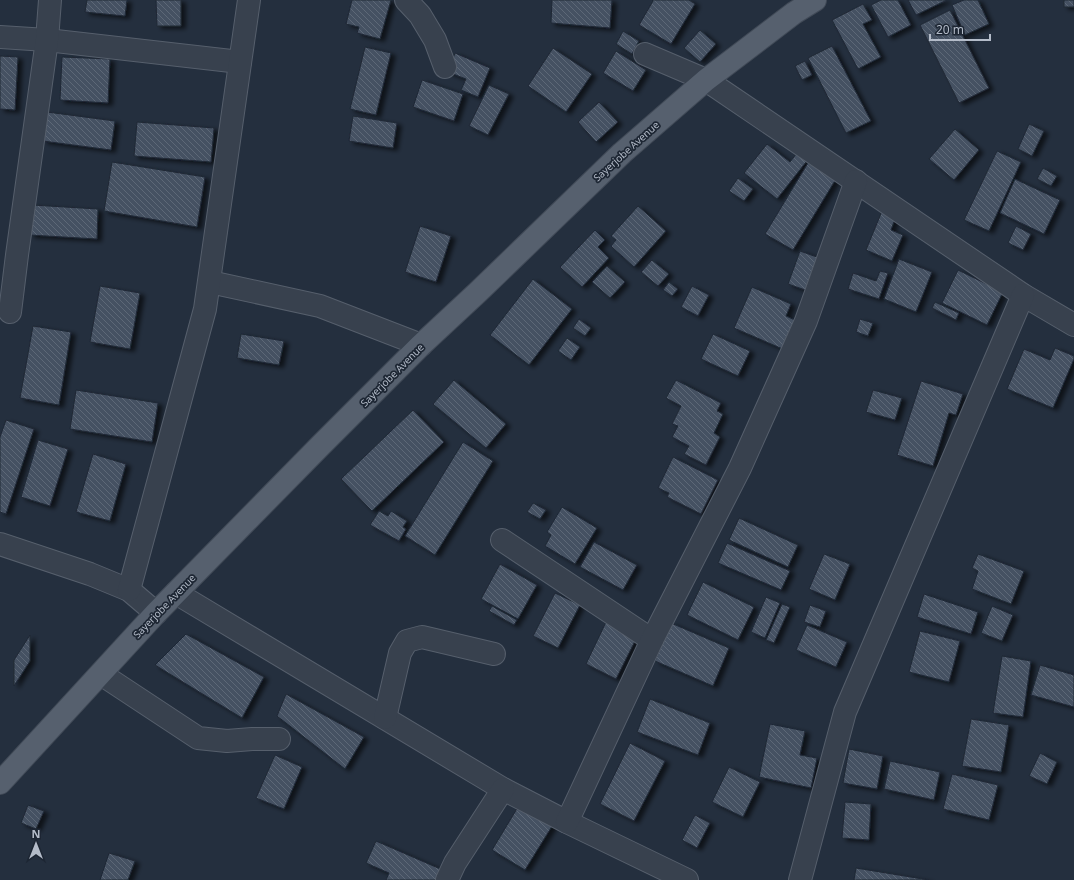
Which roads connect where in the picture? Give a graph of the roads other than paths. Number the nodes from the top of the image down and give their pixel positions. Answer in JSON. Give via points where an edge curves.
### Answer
{"nodes":[{"id":1,"x":50,"y":0,"type":"edge"},
{"id":2,"x":249,"y":0,"type":"edge"},
{"id":3,"x":406,"y":0,"type":"edge"},
{"id":4,"x":815,"y":0,"type":"edge"},
{"id":5,"x":0,"y":37,"type":"edge"},
{"id":6,"x":48,"y":40,"type":"junction"},
{"id":7,"x":645,"y":54,"type":"dead end"},
{"id":8,"x":240,"y":62,"type":"junction"},
{"id":9,"x":445,"y":67,"type":"dead end"},
{"id":10,"x":706,"y":80,"type":"junction"},
{"id":11,"x":856,"y":181,"type":"junction"},
{"id":12,"x":8,"y":255,"type":"edge"},
{"id":13,"x":210,"y":282,"type":"junction"},
{"id":14,"x":1023,"y":295,"type":"junction"},
{"id":15,"x":10,"y":312,"type":"dead end"},
{"id":16,"x":1074,"y":325,"type":"edge"},
{"id":17,"x":422,"y":345,"type":"junction"},
{"id":18,"x":502,"y":540,"type":"dead end"},
{"id":19,"x":0,"y":544,"type":"edge"},
{"id":20,"x":129,"y":590,"type":"junction"},
{"id":21,"x":176,"y":593,"type":"junction"},
{"id":22,"x":156,"y":613,"type":"junction"},
{"id":23,"x":652,"y":640,"type":"junction"},
{"id":24,"x":494,"y":654,"type":"dead end"},
{"id":25,"x":101,"y":674,"type":"junction"},
{"id":26,"x":385,"y":718,"type":"junction"},
{"id":27,"x":280,"y":739,"type":"dead end"},
{"id":28,"x":0,"y":783,"type":"edge"},
{"id":29,"x":503,"y":789,"type":"junction"},
{"id":30,"x":567,"y":822,"type":"junction"},
{"id":31,"x":447,"y":880,"type":"edge"},
{"id":32,"x":687,"y":880,"type":"edge"},
{"id":33,"x":800,"y":880,"type":"edge"}],
"edges":[{"from":1,"to":6,"type":"street"},
{"from":2,"to":8,"type":"street"},
{"from":3,"to":9,"type":"street","via":[[435,40]]},
{"from":4,"to":10,"type":"main road","name":"Sayerjobe Avenue"},
{"from":5,"to":6,"type":"street"},
{"from":6,"to":8,"type":"street"},
{"from":6,"to":12,"type":"street"},
{"from":7,"to":10,"type":"street"},
{"from":8,"to":13,"type":"street"},
{"from":10,"to":11,"type":"street"},
{"from":10,"to":17,"type":"main road","name":"Sayerjobe Avenue","via":[[622,153]]},
{"from":11,"to":14,"type":"street"},
{"from":11,"to":23,"type":"street","via":[[806,320],[740,468]]},
{"from":12,"to":15,"type":"street"},
{"from":13,"to":17,"type":"street","via":[[320,306]]},
{"from":13,"to":20,"type":"street","via":[[205,309]]},
{"from":14,"to":16,"type":"street"},
{"from":14,"to":33,"type":"street","via":[[845,712]]},
{"from":17,"to":21,"type":"main road","name":"Sayerjobe Avenue"},
{"from":18,"to":23,"type":"street"},
{"from":19,"to":20,"type":"street"},
{"from":20,"to":22,"type":"street"},
{"from":21,"to":22,"type":"main road","name":"Sayerjobe Avenue"},
{"from":21,"to":26,"type":"street"},
{"from":22,"to":25,"type":"main road","name":"Sayerjobe Avenue"},
{"from":23,"to":30,"type":"street"},
{"from":24,"to":26,"type":"street","via":[[422,637],[407,641],[400,653]]},
{"from":25,"to":27,"type":"street","via":[[198,738],[227,741]]},
{"from":25,"to":28,"type":"main road","name":"Sayerjobe Avenue"},
{"from":26,"to":29,"type":"street"},
{"from":29,"to":30,"type":"street"},
{"from":29,"to":31,"type":"street","via":[[455,863]]},
{"from":30,"to":32,"type":"street"}]}
